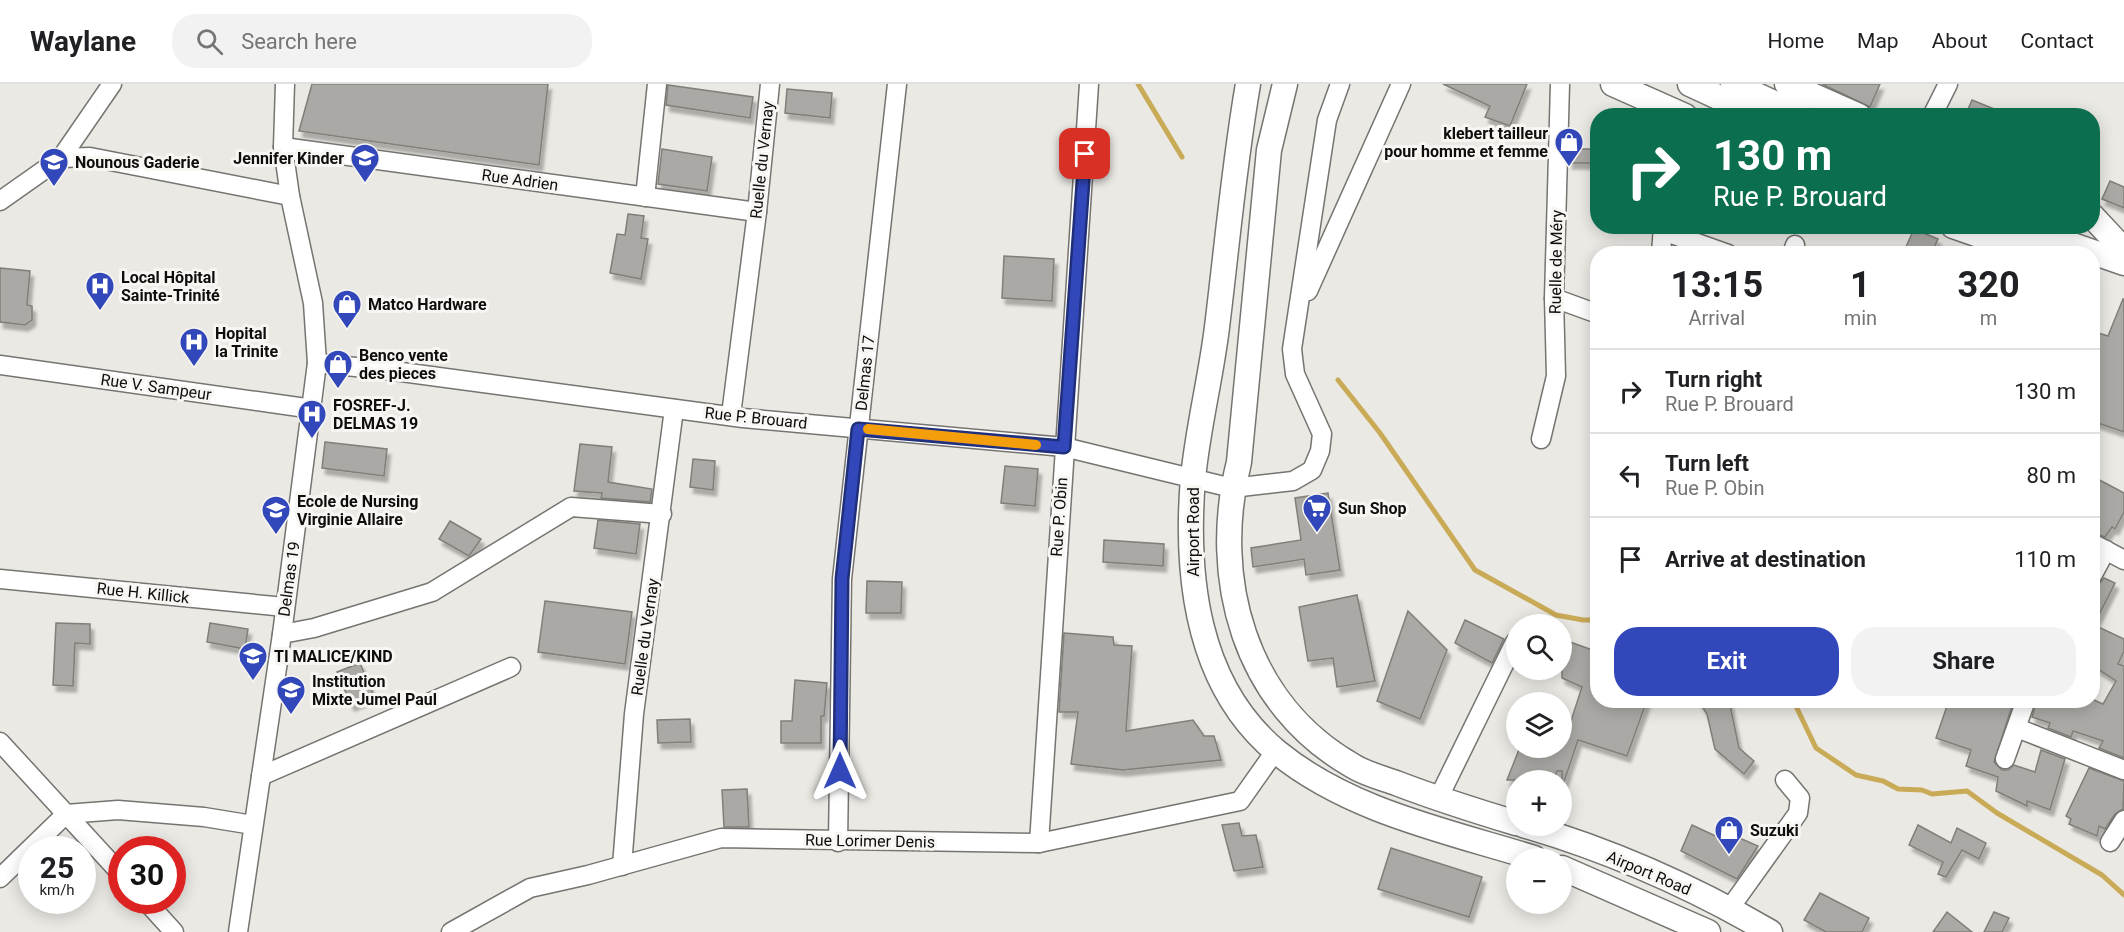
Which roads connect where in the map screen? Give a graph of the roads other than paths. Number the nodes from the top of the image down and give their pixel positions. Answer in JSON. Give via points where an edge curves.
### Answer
{"nodes":[{"id":1,"x":112,"y":84,"type":"edge"},
{"id":2,"x":285,"y":84,"type":"edge"},
{"id":3,"x":657,"y":84,"type":"edge"},
{"id":4,"x":770,"y":84,"type":"edge"},
{"id":5,"x":897,"y":84,"type":"edge"},
{"id":6,"x":1089,"y":84,"type":"edge"},
{"id":7,"x":1248,"y":84,"type":"edge"},
{"id":8,"x":1285,"y":84,"type":"edge"},
{"id":9,"x":1340,"y":84,"type":"edge"},
{"id":10,"x":1401,"y":84,"type":"edge"},
{"id":11,"x":1560,"y":84,"type":"edge"},
{"id":12,"x":1614,"y":84,"type":"edge"},
{"id":13,"x":1690,"y":84,"type":"edge"},
{"id":14,"x":1787,"y":84,"type":"edge"},
{"id":15,"x":1948,"y":84,"type":"edge"},
{"id":16,"x":1726,"y":90,"type":"edge"},
{"id":17,"x":1666,"y":108,"type":"edge"},
{"id":18,"x":1749,"y":108,"type":"edge"},
{"id":19,"x":1779,"y":108,"type":"edge"},
{"id":20,"x":1841,"y":108,"type":"edge"},
{"id":21,"x":1936,"y":108,"type":"edge"},
{"id":22,"x":283,"y":147,"type":"junction"},
{"id":23,"x":61,"y":158,"type":"junction"},
{"id":24,"x":290,"y":196,"type":"junction"},
{"id":25,"x":645,"y":197,"type":"junction"},
{"id":26,"x":0,"y":201,"type":"edge"},
{"id":27,"x":757,"y":212,"type":"junction"},
{"id":28,"x":2100,"y":229,"type":"edge"},
{"id":29,"x":1676,"y":234,"type":"edge"},
{"id":30,"x":1975,"y":234,"type":"edge"},
{"id":31,"x":2044,"y":234,"type":"edge"},
{"id":32,"x":2078,"y":234,"type":"edge"},
{"id":33,"x":1707,"y":246,"type":"edge"},
{"id":34,"x":2008,"y":246,"type":"edge"},
{"id":35,"x":2083,"y":246,"type":"edge"},
{"id":36,"x":2099,"y":246,"type":"edge"},
{"id":37,"x":2100,"y":247,"type":"edge"},
{"id":38,"x":2100,"y":251,"type":"edge"},
{"id":39,"x":2116,"y":256,"type":"edge"},
{"id":40,"x":1554,"y":298,"type":"junction"},
{"id":41,"x":1590,"y":311,"type":"edge"},
{"id":42,"x":1299,"y":312,"type":"junction"},
{"id":43,"x":317,"y":363,"type":"junction"},
{"id":44,"x":0,"y":365,"type":"edge"},
{"id":45,"x":313,"y":409,"type":"junction"},
{"id":46,"x":674,"y":409,"type":"junction"},
{"id":47,"x":731,"y":415,"type":"junction"},
{"id":48,"x":858,"y":429,"type":"junction"},
{"id":49,"x":1540,"y":439,"type":"dead end"},
{"id":50,"x":1064,"y":447,"type":"junction"},
{"id":51,"x":1193,"y":477,"type":"junction"},
{"id":52,"x":1232,"y":488,"type":"junction"},
{"id":53,"x":662,"y":514,"type":"junction"},
{"id":54,"x":2100,"y":547,"type":"edge"},
{"id":55,"x":2124,"y":560,"type":"edge"},
{"id":56,"x":0,"y":579,"type":"edge"},
{"id":57,"x":285,"y":607,"type":"junction"},
{"id":58,"x":282,"y":634,"type":"junction"},
{"id":59,"x":1506,"y":660,"type":"edge"},
{"id":60,"x":511,"y":667,"type":"dead end"},
{"id":61,"x":2023,"y":708,"type":"edge"},
{"id":62,"x":2017,"y":728,"type":"junction"},
{"id":63,"x":0,"y":742,"type":"edge"},
{"id":64,"x":1276,"y":750,"type":"junction"},
{"id":65,"x":2005,"y":759,"type":"dead end"},
{"id":66,"x":2124,"y":770,"type":"edge"},
{"id":67,"x":261,"y":776,"type":"junction"},
{"id":68,"x":1785,"y":780,"type":"dead end"},
{"id":69,"x":1438,"y":799,"type":"junction"},
{"id":70,"x":66,"y":814,"type":"junction"},
{"id":71,"x":1506,"y":820,"type":"edge"},
{"id":72,"x":2124,"y":820,"type":"edge"},
{"id":73,"x":253,"y":825,"type":"junction"},
{"id":74,"x":1560,"y":836,"type":"edge"},
{"id":75,"x":838,"y":842,"type":"junction"},
{"id":76,"x":2110,"y":842,"type":"dead end"},
{"id":77,"x":1039,"y":843,"type":"junction"},
{"id":78,"x":1506,"y":849,"type":"edge"},
{"id":79,"x":108,"y":859,"type":"edge"},
{"id":80,"x":622,"y":866,"type":"junction"},
{"id":81,"x":1572,"y":872,"type":"edge"},
{"id":82,"x":0,"y":878,"type":"edge"},
{"id":83,"x":1730,"y":908,"type":"junction"},
{"id":84,"x":158,"y":914,"type":"edge"},
{"id":85,"x":174,"y":932,"type":"edge"},
{"id":86,"x":238,"y":932,"type":"edge"},
{"id":87,"x":451,"y":932,"type":"edge"},
{"id":88,"x":1708,"y":932,"type":"edge"},
{"id":89,"x":1770,"y":932,"type":"edge"}],
"edges":[{"from":1,"to":23,"type":"street"},
{"from":2,"to":22,"type":"street","name":"Delmas 19"},
{"from":3,"to":25,"type":"street"},
{"from":4,"to":27,"type":"street","name":"Ruelle du Vernay"},
{"from":5,"to":48,"type":"street","name":"Delmas 17"},
{"from":6,"to":50,"type":"street","name":"Rue P. Obin"},
{"from":7,"to":51,"type":"main road","name":"Airport Road","via":[[1233,174],[1214,349]]},
{"from":8,"to":52,"type":"main road","via":[[1269,150],[1239,462]]},
{"from":9,"to":42,"type":"street","via":[[1327,120]]},
{"from":10,"to":42,"type":"street"},
{"from":11,"to":40,"type":"street","name":"Ruelle de Méry"},
{"from":12,"to":17,"type":"main road"},
{"from":13,"to":16,"type":"main road"},
{"from":14,"to":20,"type":"main road"},
{"from":15,"to":21,"type":"street"},
{"from":16,"to":18,"type":"main road"},
{"from":16,"to":19,"type":"main road"},
{"from":22,"to":24,"type":"street","name":"Delmas 19"},
{"from":22,"to":25,"type":"street","name":"Rue Adrien"},
{"from":23,"to":24,"type":"street","via":[[90,157]]},
{"from":23,"to":26,"type":"street"},
{"from":24,"to":43,"type":"street","name":"Delmas 19","via":[[313,303]]},
{"from":25,"to":27,"type":"street","name":"Rue Adrien"},
{"from":27,"to":47,"type":"street","name":"Ruelle du Vernay"},
{"from":28,"to":39,"type":"main road"},
{"from":29,"to":33,"type":"street"},
{"from":30,"to":34,"type":"main road"},
{"from":31,"to":35,"type":"main road"},
{"from":32,"to":36,"type":"main road"},
{"from":37,"to":39,"type":"main road"},
{"from":38,"to":39,"type":"main road"},
{"from":40,"to":41,"type":"street"},
{"from":40,"to":49,"type":"street","name":"Ruelle de Méry","via":[[1556,376]]},
{"from":42,"to":52,"type":"street","via":[[1292,349],[1295,374],[1322,434],[1320,451],[1312,470],[1293,481]]},
{"from":43,"to":45,"type":"street","name":"Delmas 19"},
{"from":43,"to":46,"type":"street","name":"Rue P. Brouard"},
{"from":44,"to":45,"type":"street","name":"Rue V. Sampeur"},
{"from":45,"to":57,"type":"street","name":"Delmas 19"},
{"from":46,"to":47,"type":"street","name":"Rue P. Brouard"},
{"from":46,"to":53,"type":"street","name":"Ruelle du Vernay"},
{"from":47,"to":48,"type":"street","name":"Rue P. Brouard"},
{"from":48,"to":50,"type":"street","name":"Rue P. Brouard"},
{"from":48,"to":75,"type":"street","name":"Delmas 17","via":[[842,579]]},
{"from":50,"to":51,"type":"street","name":"Rue P. Brouard"},
{"from":50,"to":77,"type":"street","name":"Rue P. Obin"},
{"from":51,"to":52,"type":"street","name":"Rue P. Brouard"},
{"from":51,"to":64,"type":"main road","name":"Airport Road","via":[[1192,580],[1203,636],[1221,684],[1242,715]]},
{"from":52,"to":69,"type":"main road","via":[[1230,582],[1234,606],[1261,673],[1295,720],[1325,748],[1355,767]]},
{"from":53,"to":58,"type":"street","via":[[571,507],[432,592]]},
{"from":53,"to":80,"type":"street","name":"Ruelle du Vernay","via":[[634,714]]},
{"from":54,"to":55,"type":"street"},
{"from":56,"to":57,"type":"street","name":"Rue H. Killick"},
{"from":57,"to":58,"type":"street","name":"Delmas 19"},
{"from":58,"to":67,"type":"street","name":"Delmas 19"},
{"from":59,"to":69,"type":"street"},
{"from":60,"to":67,"type":"street"},
{"from":61,"to":62,"type":"street"},
{"from":62,"to":65,"type":"street"},
{"from":62,"to":66,"type":"street"},
{"from":63,"to":70,"type":"street"},
{"from":64,"to":77,"type":"street","name":"Rue Lorimer Denis","via":[[1240,801]]},
{"from":64,"to":78,"type":"main road","name":"Airport Road","via":[[1302,770],[1367,805]]},
{"from":67,"to":73,"type":"street","name":"Delmas 19"},
{"from":68,"to":83,"type":"street","via":[[1800,798],[1798,813]]},
{"from":69,"to":71,"type":"main road"},
{"from":70,"to":73,"type":"street","via":[[118,810]]},
{"from":70,"to":79,"type":"street"},
{"from":70,"to":82,"type":"street"},
{"from":72,"to":76,"type":"street"},
{"from":73,"to":86,"type":"street","name":"Delmas 19"},
{"from":74,"to":83,"type":"main road","name":"Airport Road"},
{"from":75,"to":77,"type":"street","name":"Rue Lorimer Denis"},
{"from":75,"to":80,"type":"street","name":"Rue Lorimer Denis","via":[[721,838]]},
{"from":80,"to":87,"type":"street","name":"Rue Lorimer Denis","via":[[530,888]]},
{"from":81,"to":88,"type":"main road","name":"Airport Road"},
{"from":83,"to":89,"type":"main road","name":"Airport Road"},
{"from":84,"to":85,"type":"street"}]}
